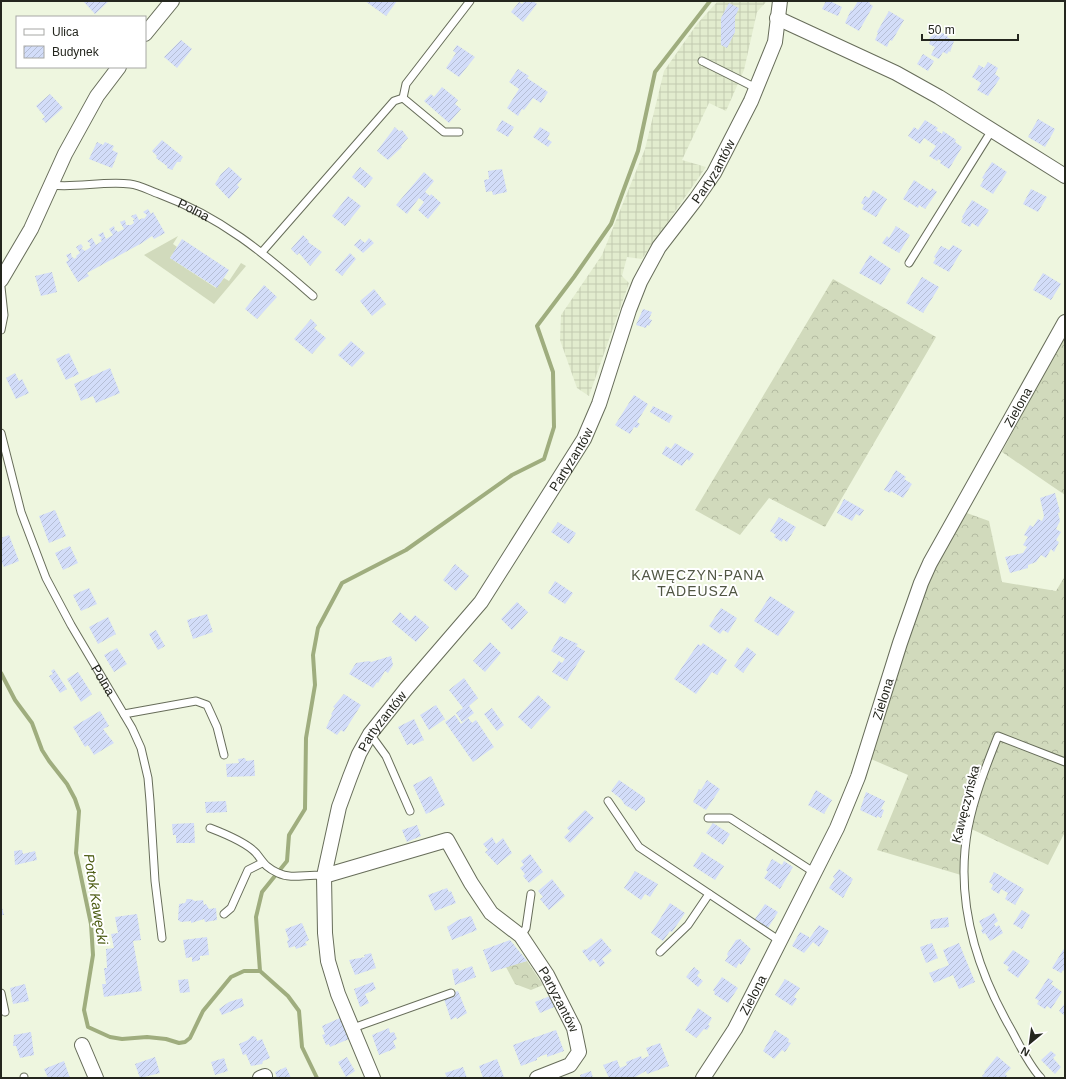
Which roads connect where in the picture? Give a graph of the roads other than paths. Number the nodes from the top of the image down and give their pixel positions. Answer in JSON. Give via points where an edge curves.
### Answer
{"nodes":[{"id":1,"x":172,"y":1,"type":"edge"},
{"id":2,"x":470,"y":1,"type":"edge"},
{"id":3,"x":780,"y":1,"type":"edge"},
{"id":4,"x":776,"y":18,"type":"junction"},
{"id":5,"x":146,"y":33,"type":"edge"},
{"id":6,"x":702,"y":62,"type":"dead end"},
{"id":7,"x":118,"y":68,"type":"edge"},
{"id":8,"x":756,"y":88,"type":"junction"},
{"id":9,"x":403,"y":98,"type":"junction"},
{"id":10,"x":992,"y":130,"type":"junction"},
{"id":11,"x":459,"y":132,"type":"dead end"},
{"id":12,"x":1065,"y":176,"type":"edge"},
{"id":13,"x":51,"y":185,"type":"junction"},
{"id":14,"x":262,"y":252,"type":"junction"},
{"id":15,"x":909,"y":263,"type":"dead end"},
{"id":16,"x":1,"y":280,"type":"edge"},
{"id":17,"x":1,"y":286,"type":"edge"},
{"id":18,"x":313,"y":296,"type":"dead end"},
{"id":19,"x":1065,"y":322,"type":"edge"},
{"id":20,"x":1,"y":330,"type":"edge"},
{"id":21,"x":1,"y":433,"type":"edge"},
{"id":22,"x":124,"y":714,"type":"junction"},
{"id":23,"x":370,"y":734,"type":"junction"},
{"id":24,"x":224,"y":755,"type":"dead end"},
{"id":25,"x":1065,"y":762,"type":"edge"},
{"id":26,"x":608,"y":801,"type":"dead end"},
{"id":27,"x":410,"y":811,"type":"dead end"},
{"id":28,"x":708,"y":818,"type":"dead end"},
{"id":29,"x":210,"y":828,"type":"dead end"},
{"id":30,"x":262,"y":863,"type":"junction"},
{"id":31,"x":815,"y":873,"type":"junction"},
{"id":32,"x":324,"y":876,"type":"junction"},
{"id":33,"x":531,"y":894,"type":"dead end"},
{"id":34,"x":709,"y":894,"type":"junction"},
{"id":35,"x":224,"y":914,"type":"dead end"},
{"id":36,"x":521,"y":936,"type":"junction"},
{"id":37,"x":162,"y":938,"type":"dead end"},
{"id":38,"x":780,"y":941,"type":"junction"},
{"id":39,"x":660,"y":952,"type":"dead end"},
{"id":40,"x":1,"y":993,"type":"edge"},
{"id":41,"x":451,"y":993,"type":"dead end"},
{"id":42,"x":5,"y":1012,"type":"dead end"},
{"id":43,"x":353,"y":1028,"type":"junction"},
{"id":44,"x":82,"y":1045,"type":"dead end"},
{"id":45,"x":96,"y":1078,"type":"edge"},
{"id":46,"x":373,"y":1078,"type":"edge"},
{"id":47,"x":537,"y":1078,"type":"edge"},
{"id":48,"x":703,"y":1078,"type":"edge"},
{"id":49,"x":1041,"y":1078,"type":"edge"}],
"edges":[{"from":1,"to":5,"type":"street"},
{"from":2,"to":9,"type":"lane","via":[[406,84]]},
{"from":3,"to":4,"type":"street","name":"Partyzantów"},
{"from":4,"to":8,"type":"street","name":"Partyzantów","via":[[775,42]]},
{"from":4,"to":10,"type":"street","via":[[896,73]]},
{"from":6,"to":8,"type":"lane"},
{"from":7,"to":13,"type":"street","via":[[97,96]]},
{"from":8,"to":23,"type":"street","name":"Partyzantów","via":[[714,173],[659,247],[640,282],[599,404],[576,452],[481,602]]},
{"from":9,"to":11,"type":"lane","via":[[444,132]]},
{"from":9,"to":14,"type":"lane","via":[[394,101]]},
{"from":10,"to":12,"type":"street"},
{"from":10,"to":15,"type":"lane"},
{"from":13,"to":14,"type":"lane","name":"Polna","via":[[132,184],[175,200],[211,218]]},
{"from":13,"to":16,"type":"street","via":[[31,229]]},
{"from":14,"to":18,"type":"lane","name":"Polna"},
{"from":17,"to":20,"type":"lane","via":[[4,300]]},
{"from":19,"to":31,"type":"street","name":"Zielona","via":[[930,562],[900,643],[858,777]]},
{"from":21,"to":22,"type":"lane","name":"Polna","via":[[18,505],[46,578]]},
{"from":22,"to":24,"type":"lane","via":[[196,701],[207,705],[217,727]]},
{"from":22,"to":37,"type":"lane","name":"Polna","via":[[141,748],[148,778]]},
{"from":23,"to":27,"type":"lane","via":[[386,756]]},
{"from":23,"to":32,"type":"street","name":"Partyzantów","via":[[359,754],[339,807]]},
{"from":25,"to":49,"type":"lane","name":"Kawęczyńska","via":[[998,736],[983,775],[968,828],[966,851],[965,907],[972,942],[998,1007]]},
{"from":26,"to":34,"type":"lane","via":[[639,847]]},
{"from":28,"to":31,"type":"lane","via":[[730,818]]},
{"from":29,"to":30,"type":"lane","via":[[227,834],[255,852]]},
{"from":30,"to":32,"type":"lane","via":[[280,874]]},
{"from":30,"to":35,"type":"lane","via":[[248,870],[231,908]]},
{"from":31,"to":38,"type":"street","name":"Zielona"},
{"from":32,"to":36,"type":"street","name":"Partyzantów","via":[[447,840],[491,913]]},
{"from":32,"to":43,"type":"street","name":"Partyzantów","via":[[328,962]]},
{"from":33,"to":36,"type":"lane","via":[[526,928]]},
{"from":34,"to":38,"type":"lane"},
{"from":34,"to":39,"type":"lane","via":[[688,925]]},
{"from":36,"to":47,"type":"street","name":"Partyzantów","via":[[547,975],[563,1013],[574,1028],[579,1052],[570,1065]]},
{"from":38,"to":48,"type":"street","name":"Zielona","via":[[735,1029]]},
{"from":40,"to":42,"type":"lane"},
{"from":41,"to":43,"type":"lane"},
{"from":43,"to":46,"type":"street","name":"Partyzantów"},
{"from":44,"to":45,"type":"street"}]}
